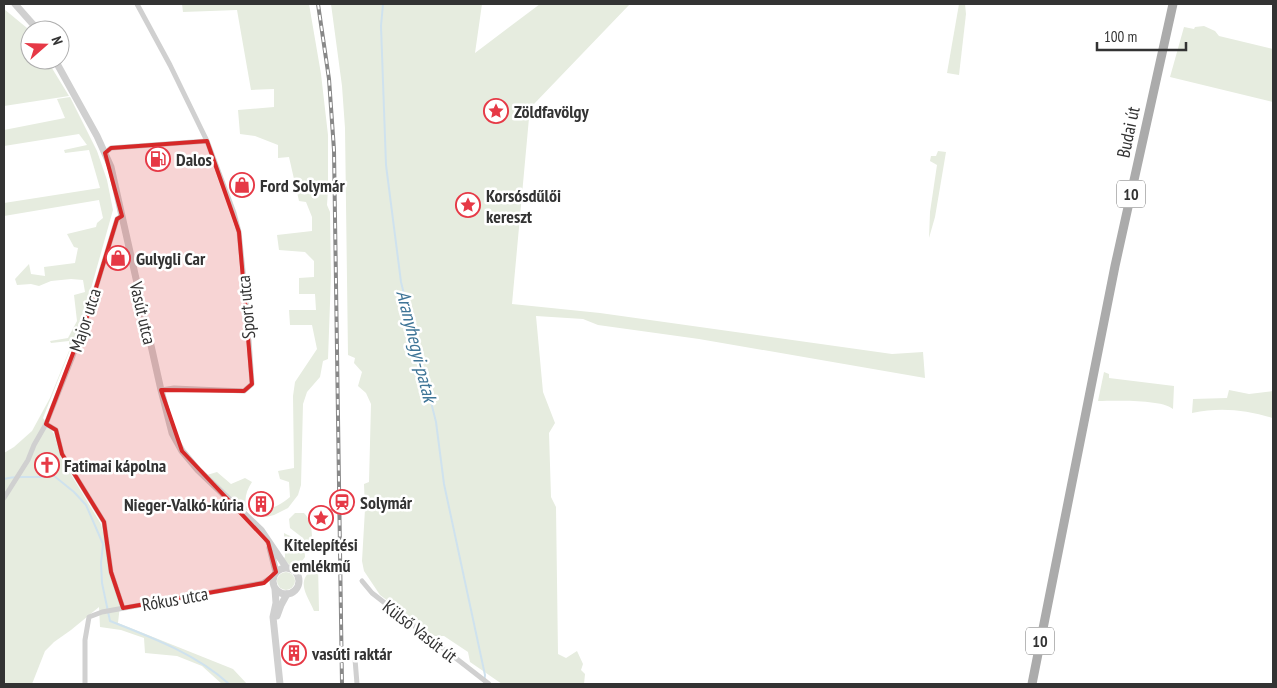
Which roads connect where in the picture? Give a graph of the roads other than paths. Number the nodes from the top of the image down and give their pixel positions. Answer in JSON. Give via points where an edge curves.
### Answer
{"nodes":[{"id":1,"x":16,"y":4,"type":"edge"},
{"id":2,"x":136,"y":4,"type":"edge"},
{"id":3,"x":1173,"y":4,"type":"edge"},
{"id":4,"x":30,"y":20,"type":"edge"},
{"id":5,"x":60,"y":70,"type":"edge"},
{"id":6,"x":207,"y":141,"type":"junction"},
{"id":7,"x":105,"y":153,"type":"junction"},
{"id":8,"x":122,"y":216,"type":"junction"},
{"id":9,"x":161,"y":390,"type":"junction"},
{"id":10,"x":46,"y":424,"type":"junction"},
{"id":11,"x":4,"y":498,"type":"edge"},
{"id":12,"x":268,"y":542,"type":"junction"},
{"id":13,"x":286,"y":568,"type":"junction"},
{"id":14,"x":274,"y":574,"type":"junction"},
{"id":15,"x":362,"y":581,"type":"dead end"},
{"id":16,"x":262,"y":583,"type":"junction"},
{"id":17,"x":275,"y":588,"type":"junction"},
{"id":18,"x":287,"y":594,"type":"junction"},
{"id":19,"x":122,"y":608,"type":"junction"},
{"id":20,"x":274,"y":629,"type":"junction"},
{"id":21,"x":355,"y":658,"type":"dead end"},
{"id":22,"x":85,"y":684,"type":"edge"},
{"id":23,"x":280,"y":684,"type":"edge"},
{"id":24,"x":357,"y":684,"type":"edge"},
{"id":25,"x":489,"y":684,"type":"edge"},
{"id":26,"x":1032,"y":684,"type":"edge"}],
"edges":[{"from":1,"to":4,"type":"street"},
{"from":2,"to":6,"type":"street","name":"Sport utca"},
{"from":3,"to":26,"type":"main road","name":"Budai út","number":"10","via":[[1115,266]]},
{"from":5,"to":7,"type":"street","name":"Vasút utca"},
{"from":6,"to":7,"type":"street","via":[[111,148]]},
{"from":6,"to":9,"type":"street","name":"Sport utca","via":[[238,232],[252,384],[244,391]]},
{"from":7,"to":8,"type":"street","name":"Vasút utca"},
{"from":8,"to":9,"type":"street","name":"Vasút utca"},
{"from":8,"to":10,"type":"street","name":"Major utca","via":[[116,219],[88,314]]},
{"from":9,"to":12,"type":"street","name":"Vasút utca","via":[[172,433],[182,451],[252,520]]},
{"from":10,"to":11,"type":"street","name":"Major utca"},
{"from":10,"to":19,"type":"street","via":[[56,430],[62,454],[104,522],[111,572]]},
{"from":12,"to":13,"type":"street","name":"Vasút utca"},
{"from":12,"to":14,"type":"street","name":"Vasút utca","via":[[274,560]]},
{"from":13,"to":14,"type":"street"},
{"from":13,"to":18,"type":"street","via":[[296,573],[299,582],[296,589]]},
{"from":14,"to":16,"type":"street","name":"Rókus utca"},
{"from":14,"to":17,"type":"street"},
{"from":15,"to":25,"type":"street","name":"Külső Vasút út"},
{"from":16,"to":17,"type":"street","name":"Rókus utca"},
{"from":16,"to":19,"type":"street","name":"Rókus utca"},
{"from":17,"to":18,"type":"street"},
{"from":17,"to":20,"type":"street"},
{"from":18,"to":20,"type":"street","via":[[278,611]]},
{"from":19,"to":22,"type":"street","name":"Rókus utca","via":[[89,617]]},
{"from":20,"to":23,"type":"street"},
{"from":21,"to":24,"type":"street"}]}
